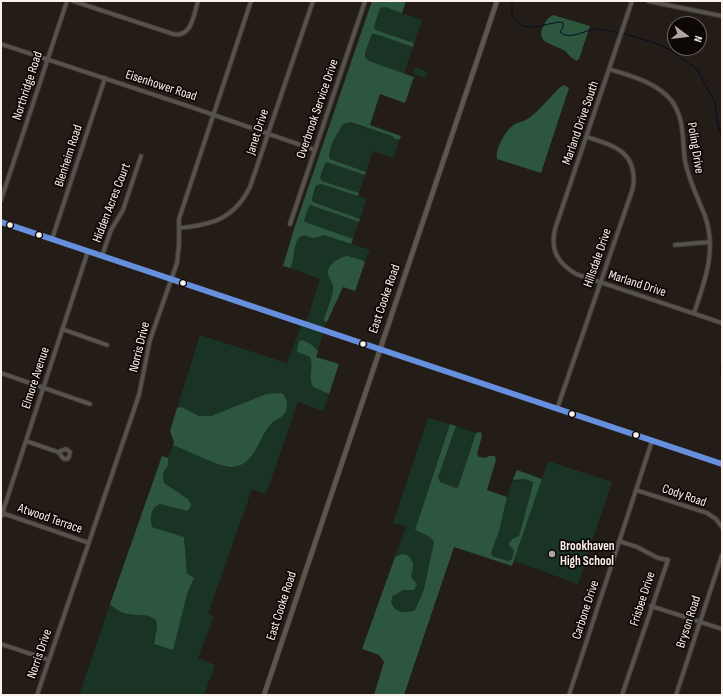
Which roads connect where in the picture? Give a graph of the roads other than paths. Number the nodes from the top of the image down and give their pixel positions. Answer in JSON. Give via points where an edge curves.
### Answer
{"nodes":[{"id":1,"x":67,"y":1,"type":"edge"},
{"id":2,"x":73,"y":1,"type":"edge"},
{"id":3,"x":198,"y":1,"type":"edge"},
{"id":4,"x":252,"y":1,"type":"edge"},
{"id":5,"x":313,"y":1,"type":"edge"},
{"id":6,"x":365,"y":1,"type":"edge"},
{"id":7,"x":497,"y":1,"type":"edge"},
{"id":8,"x":632,"y":1,"type":"edge"},
{"id":9,"x":648,"y":1,"type":"edge"},
{"id":10,"x":722,"y":16,"type":"edge"},
{"id":11,"x":1,"y":44,"type":"edge"},
{"id":12,"x":48,"y":59,"type":"junction"},
{"id":13,"x":609,"y":69,"type":"junction"},
{"id":14,"x":105,"y":78,"type":"junction"},
{"id":15,"x":213,"y":114,"type":"junction"},
{"id":16,"x":268,"y":134,"type":"junction"},
{"id":17,"x":587,"y":138,"type":"junction"},
{"id":18,"x":315,"y":150,"type":"junction"},
{"id":19,"x":141,"y":156,"type":"dead end"},
{"id":20,"x":1,"y":200,"type":"edge"},
{"id":21,"x":1,"y":222,"type":"edge"},
{"id":22,"x":290,"y":224,"type":"dead end"},
{"id":23,"x":179,"y":228,"type":"junction"},
{"id":24,"x":52,"y":239,"type":"junction"},
{"id":25,"x":710,"y":242,"type":"junction"},
{"id":26,"x":675,"y":245,"type":"dead end"},
{"id":27,"x":88,"y":251,"type":"junction"},
{"id":28,"x":555,"y":252,"type":"joint"},
{"id":29,"x":102,"y":256,"type":"junction"},
{"id":30,"x":171,"y":279,"type":"junction"},
{"id":31,"x":601,"y":282,"type":"junction"},
{"id":32,"x":694,"y":313,"type":"junction"},
{"id":33,"x":722,"y":323,"type":"edge"},
{"id":34,"x":62,"y":329,"type":"junction"},
{"id":35,"x":107,"y":345,"type":"dead end"},
{"id":36,"x":380,"y":350,"type":"junction"},
{"id":37,"x":1,"y":373,"type":"edge"},
{"id":38,"x":43,"y":388,"type":"junction"},
{"id":39,"x":90,"y":404,"type":"dead end"},
{"id":40,"x":557,"y":409,"type":"junction"},
{"id":41,"x":26,"y":441,"type":"junction"},
{"id":42,"x":652,"y":441,"type":"junction"},
{"id":43,"x":58,"y":452,"type":"dead end"},
{"id":44,"x":722,"y":464,"type":"edge"},
{"id":45,"x":636,"y":490,"type":"junction"},
{"id":46,"x":2,"y":514,"type":"edge"},
{"id":47,"x":722,"y":527,"type":"edge"},
{"id":48,"x":619,"y":541,"type":"junction"},
{"id":49,"x":89,"y":543,"type":"junction"},
{"id":50,"x":722,"y":554,"type":"edge"},
{"id":51,"x":651,"y":606,"type":"junction"},
{"id":52,"x":699,"y":622,"type":"junction"},
{"id":53,"x":722,"y":629,"type":"edge"},
{"id":54,"x":1,"y":644,"type":"edge"},
{"id":55,"x":49,"y":660,"type":"junction"},
{"id":56,"x":37,"y":695,"type":"edge"},
{"id":57,"x":264,"y":695,"type":"edge"},
{"id":58,"x":569,"y":695,"type":"edge"},
{"id":59,"x":622,"y":695,"type":"edge"},
{"id":60,"x":676,"y":695,"type":"edge"}],
"edges":[{"from":1,"to":12,"type":"street","name":"Northridge Road"},
{"from":2,"to":3,"type":"street","via":[[180,35],[190,26]]},
{"from":4,"to":15,"type":"street","name":"Norris Drive"},
{"from":5,"to":16,"type":"street","name":"Janet Drive"},
{"from":6,"to":18,"type":"street","name":"Overbrook Service Drive"},
{"from":7,"to":36,"type":"main road","name":"East Cooke Road"},
{"from":8,"to":13,"type":"street","name":"Marland Drive South"},
{"from":9,"to":10,"type":"street"},
{"from":11,"to":12,"type":"street","name":"Eisenhower Road"},
{"from":12,"to":14,"type":"street","name":"Eisenhower Road"},
{"from":12,"to":20,"type":"street","name":"Northridge Road"},
{"from":13,"to":17,"type":"street","name":"Marland Drive South"},
{"from":13,"to":25,"type":"street","name":"Poling Drive","via":[[653,85],[663,92],[678,111],[690,181],[707,222]]},
{"from":14,"to":15,"type":"street","name":"Eisenhower Road"},
{"from":14,"to":24,"type":"street","name":"Blenheim Road"},
{"from":15,"to":16,"type":"street","name":"Eisenhower Road"},
{"from":15,"to":23,"type":"street","name":"Norris Drive","via":[[181,211]]},
{"from":16,"to":18,"type":"street","name":"Eisenhower Road"},
{"from":16,"to":23,"type":"street","name":"Janet Drive","via":[[250,187],[238,206],[215,222]]},
{"from":17,"to":28,"type":"street","name":"Marland Drive South","via":[[555,229]]},
{"from":17,"to":31,"type":"street","name":"Hillsdale Drive","via":[[618,148],[630,160],[634,174],[633,188]]},
{"from":18,"to":22,"type":"street","name":"Overbrook Service Drive"},
{"from":19,"to":29,"type":"street","name":"Hidden Acres Court","via":[[123,210],[111,230]]},
{"from":21,"to":24,"type":"street"},
{"from":23,"to":30,"type":"street","name":"Norris Drive","via":[[179,254]]},
{"from":24,"to":27,"type":"street"},
{"from":25,"to":26,"type":"street"},
{"from":25,"to":32,"type":"street","name":"Poling Drive","via":[[709,264]]},
{"from":27,"to":29,"type":"street"},
{"from":27,"to":34,"type":"street","name":"Elmore Avenue"},
{"from":28,"to":31,"type":"street","name":"Marland Drive","via":[[566,268]]},
{"from":29,"to":30,"type":"street"},
{"from":30,"to":36,"type":"street"},
{"from":30,"to":49,"type":"street","name":"Norris Drive","via":[[147,352],[139,395]]},
{"from":31,"to":32,"type":"street","name":"Marland Drive"},
{"from":31,"to":40,"type":"street","name":"Hillsdale Drive"},
{"from":32,"to":33,"type":"street","name":"Marland Drive"},
{"from":34,"to":35,"type":"street"},
{"from":34,"to":38,"type":"street","name":"Elmore Avenue"},
{"from":36,"to":40,"type":"street"},
{"from":36,"to":57,"type":"main road","name":"East Cooke Road"},
{"from":37,"to":38,"type":"street"},
{"from":38,"to":39,"type":"street"},
{"from":38,"to":41,"type":"street","name":"Elmore Avenue"},
{"from":40,"to":42,"type":"street"},
{"from":41,"to":43,"type":"street"},
{"from":41,"to":46,"type":"street","name":"Elmore Avenue"},
{"from":42,"to":44,"type":"street"},
{"from":42,"to":45,"type":"street","name":"Carbone Drive"},
{"from":45,"to":47,"type":"street","name":"Cody Road","via":[[707,513]]},
{"from":45,"to":48,"type":"street","name":"Carbone Drive"},
{"from":46,"to":49,"type":"street","name":"Atwood Terrace"},
{"from":48,"to":51,"type":"street","name":"Frisbee Drive","via":[[668,560]]},
{"from":48,"to":58,"type":"street","name":"Carbone Drive"},
{"from":49,"to":55,"type":"street","name":"Norris Drive"},
{"from":50,"to":52,"type":"street","name":"Bryson Road"},
{"from":51,"to":52,"type":"street"},
{"from":51,"to":59,"type":"street","name":"Frisbee Drive"},
{"from":52,"to":53,"type":"street"},
{"from":52,"to":60,"type":"street","name":"Bryson Road"},
{"from":54,"to":55,"type":"street"},
{"from":55,"to":56,"type":"street","name":"Norris Drive"}]}
